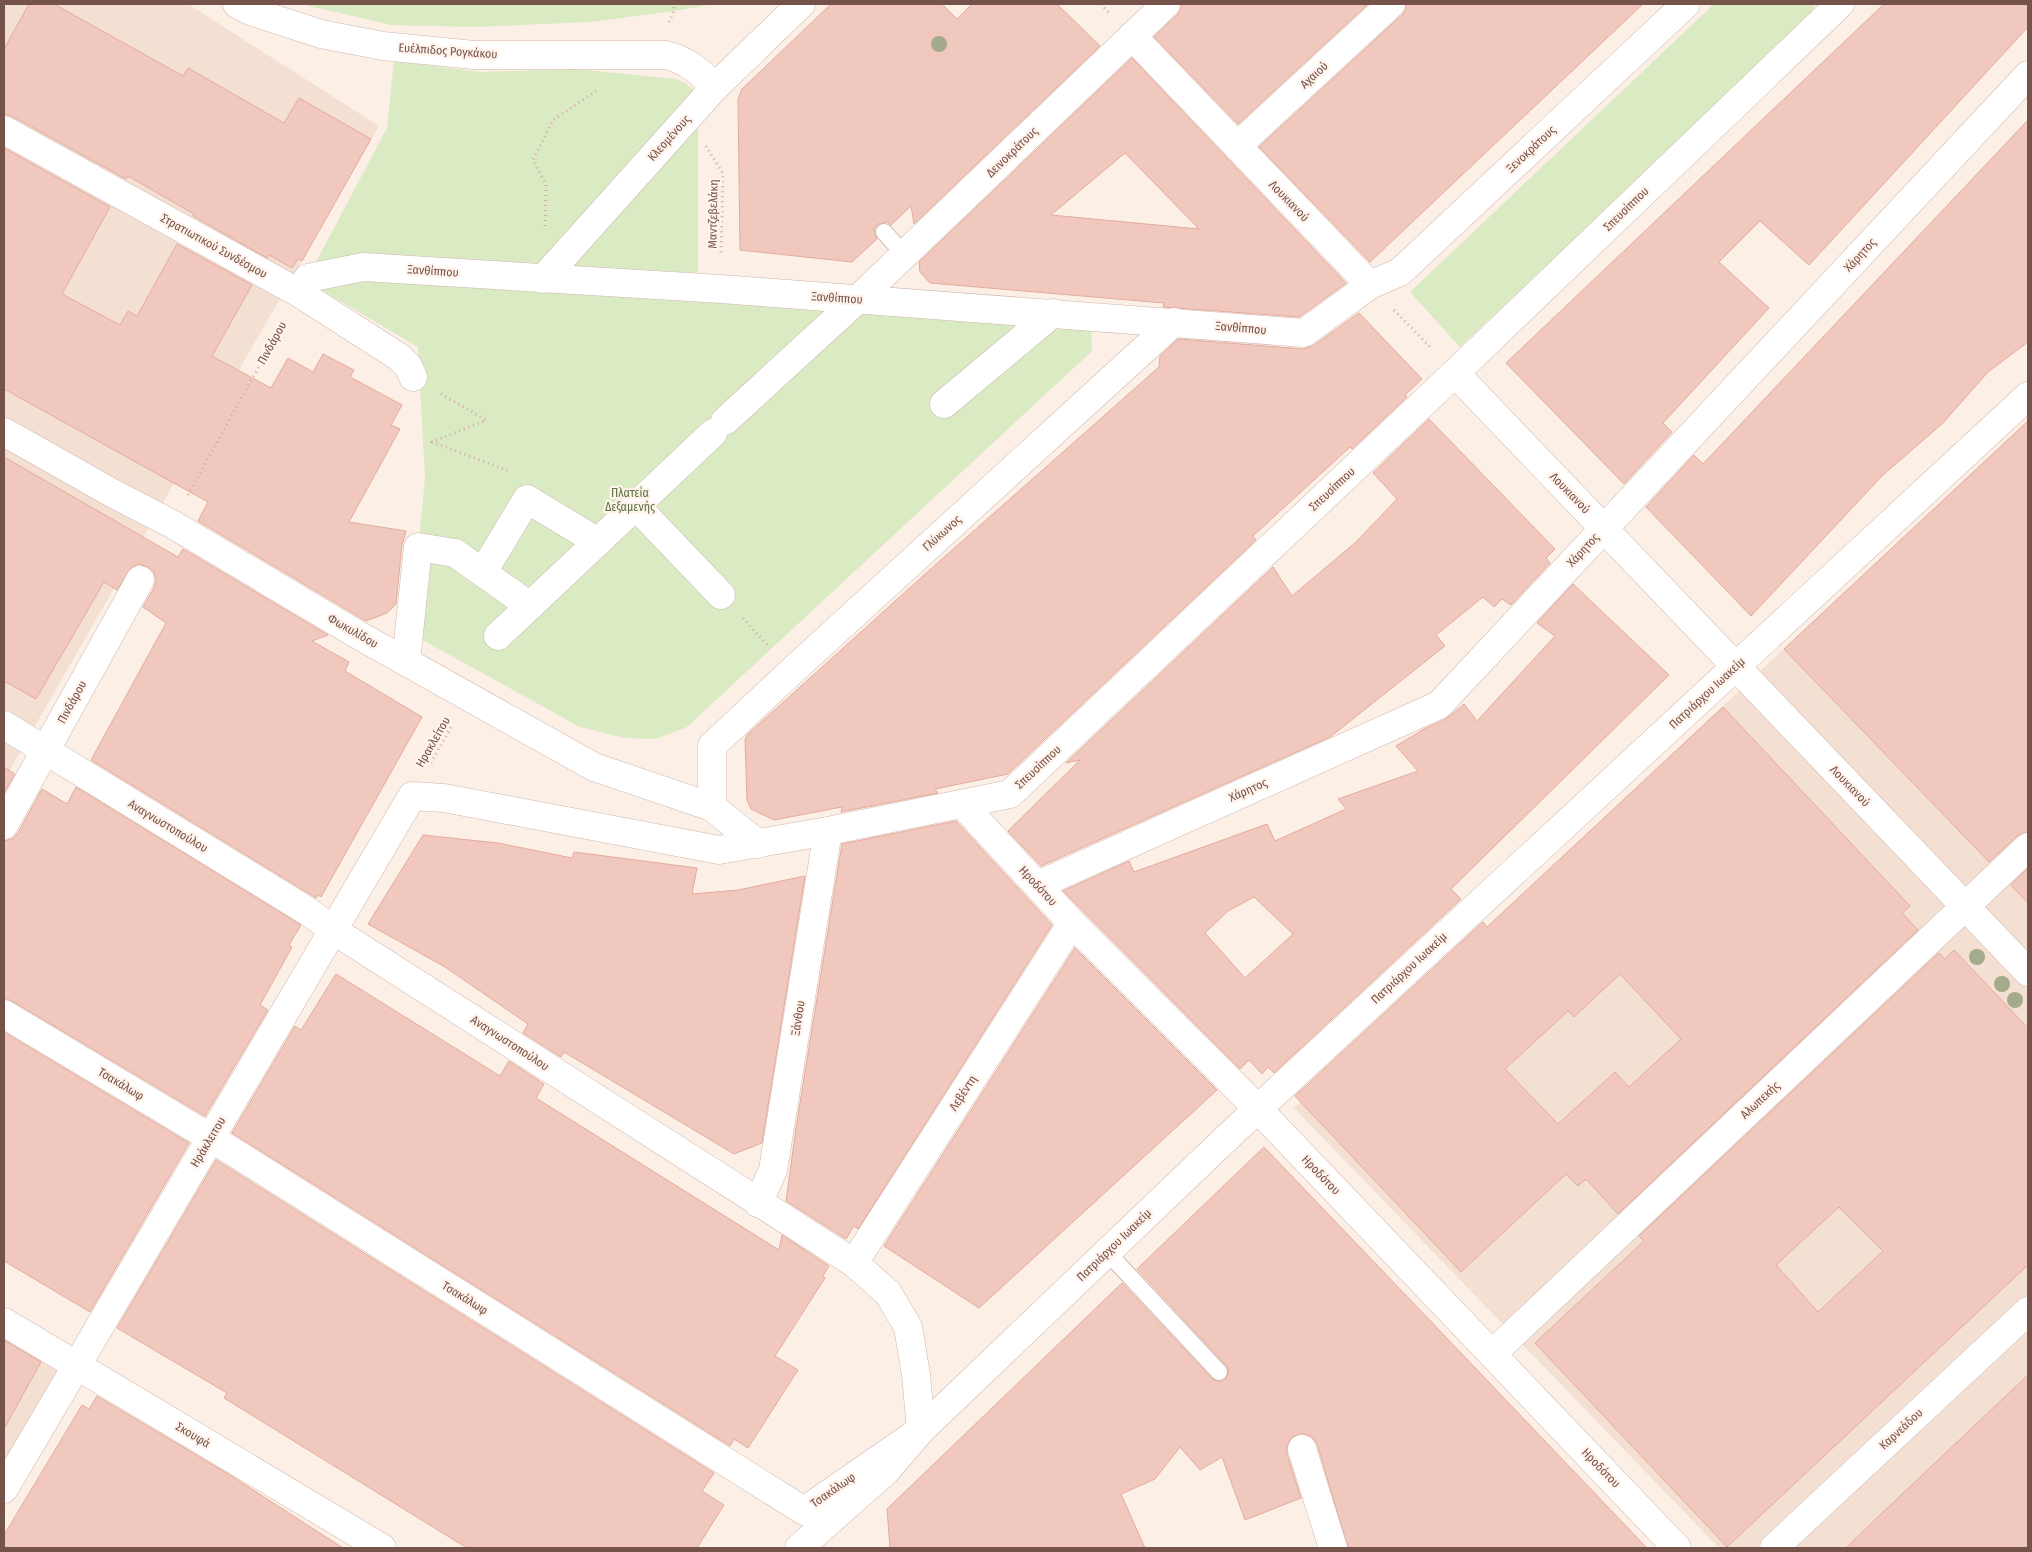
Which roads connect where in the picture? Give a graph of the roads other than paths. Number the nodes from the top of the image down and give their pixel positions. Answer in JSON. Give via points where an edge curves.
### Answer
{"nodes":[{"id":1,"x":237,"y":4,"type":"edge"},
{"id":2,"x":801,"y":4,"type":"edge"},
{"id":3,"x":1166,"y":4,"type":"edge"},
{"id":4,"x":1391,"y":4,"type":"edge"},
{"id":5,"x":1686,"y":4,"type":"edge"},
{"id":6,"x":1830,"y":9,"type":"edge"},
{"id":7,"x":1132,"y":36,"type":"junction"},
{"id":8,"x":2028,"y":75,"type":"edge"},
{"id":9,"x":715,"y":87,"type":"junction"},
{"id":10,"x":4,"y":130,"type":"edge"},
{"id":11,"x":1237,"y":146,"type":"junction"},
{"id":12,"x":884,"y":232,"type":"dead end"},
{"id":13,"x":904,"y":254,"type":"junction"},
{"id":14,"x":543,"y":279,"type":"junction"},
{"id":15,"x":1370,"y":285,"type":"junction"},
{"id":16,"x":299,"y":293,"type":"junction"},
{"id":17,"x":858,"y":300,"type":"junction"},
{"id":18,"x":1052,"y":314,"type":"junction"},
{"id":19,"x":1174,"y":322,"type":"junction"},
{"id":20,"x":1454,"y":373,"type":"junction"},
{"id":21,"x":413,"y":377,"type":"road end"},
{"id":22,"x":2028,"y":396,"type":"edge"},
{"id":23,"x":944,"y":404,"type":"dead end"},
{"id":24,"x":4,"y":432,"type":"edge"},
{"id":25,"x":636,"y":506,"type":"junction"},
{"id":26,"x":1604,"y":528,"type":"junction"},
{"id":27,"x":598,"y":542,"type":"junction"},
{"id":28,"x":483,"y":572,"type":"junction"},
{"id":29,"x":140,"y":580,"type":"dead end"},
{"id":30,"x":721,"y":595,"type":"road end"},
{"id":31,"x":530,"y":606,"type":"junction"},
{"id":32,"x":498,"y":636,"type":"dead end"},
{"id":33,"x":406,"y":662,"type":"junction"},
{"id":34,"x":1736,"y":666,"type":"junction"},
{"id":35,"x":4,"y":725,"type":"edge"},
{"id":36,"x":45,"y":750,"type":"junction"},
{"id":37,"x":963,"y":804,"type":"junction"},
{"id":38,"x":712,"y":807,"type":"junction"},
{"id":39,"x":4,"y":824,"type":"edge"},
{"id":40,"x":828,"y":831,"type":"junction"},
{"id":41,"x":758,"y":844,"type":"junction"},
{"id":42,"x":2028,"y":847,"type":"edge"},
{"id":43,"x":1038,"y":885,"type":"junction"},
{"id":44,"x":1965,"y":906,"type":"junction"},
{"id":45,"x":1072,"y":923,"type":"junction"},
{"id":46,"x":333,"y":930,"type":"junction"},
{"id":47,"x":2028,"y":972,"type":"edge"},
{"id":48,"x":4,"y":1014,"type":"edge"},
{"id":49,"x":1258,"y":1109,"type":"junction"},
{"id":50,"x":211,"y":1138,"type":"junction"},
{"id":51,"x":758,"y":1202,"type":"junction"},
{"id":52,"x":1107,"y":1252,"type":"junction"},
{"id":53,"x":854,"y":1263,"type":"junction"},
{"id":54,"x":2028,"y":1310,"type":"edge"},
{"id":55,"x":4,"y":1322,"type":"edge"},
{"id":56,"x":1492,"y":1354,"type":"junction"},
{"id":57,"x":77,"y":1366,"type":"junction"},
{"id":58,"x":1219,"y":1372,"type":"dead end"},
{"id":59,"x":920,"y":1430,"type":"junction"},
{"id":60,"x":1302,"y":1449,"type":"dead end"},
{"id":61,"x":4,"y":1489,"type":"edge"},
{"id":62,"x":382,"y":1548,"type":"edge"},
{"id":63,"x":799,"y":1548,"type":"edge"},
{"id":64,"x":1333,"y":1548,"type":"edge"},
{"id":65,"x":1678,"y":1548,"type":"edge"},
{"id":66,"x":1774,"y":1548,"type":"edge"}],
"edges":[{"from":1,"to":9,"type":"street","name":"Ευέλπιδος Ρογκάκου","via":[[321,34],[383,46],[474,55],[654,54],[678,58],[696,68]]},
{"from":2,"to":9,"type":"street","name":"Κλεομένους"},
{"from":3,"to":7,"type":"street","name":"Δεινοκράτους"},
{"from":4,"to":11,"type":"street","name":"Αχαιού"},
{"from":5,"to":15,"type":"street","name":"Ξενοκράτους","via":[[1400,272]]},
{"from":6,"to":20,"type":"street","name":"Σπευσίππου"},
{"from":7,"to":11,"type":"street","name":"Λουκιανού"},
{"from":7,"to":13,"type":"street","name":"Δεινοκράτους"},
{"from":8,"to":26,"type":"street","name":"Χάρητος"},
{"from":9,"to":14,"type":"street","name":"Κλεομένους"},
{"from":10,"to":16,"type":"street","name":"Στρατιωτικού Συνδέσμου"},
{"from":11,"to":15,"type":"street","name":"Λουκιανού"},
{"from":12,"to":13,"type":"lane"},
{"from":13,"to":17,"type":"street","name":"Δεινοκράτους"},
{"from":14,"to":16,"type":"street","name":"Ξανθίππου","via":[[363,267],[308,278]]},
{"from":14,"to":17,"type":"street","name":"Ξανθίππου"},
{"from":15,"to":19,"type":"street","name":"Ξανθίππου","via":[[1304,333]]},
{"from":16,"to":21,"type":"street","name":"Στρατιωτικού Συνδέσμου","via":[[399,356]]},
{"from":17,"to":18,"type":"street","name":"Ξανθίππου"},
{"from":17,"to":25,"type":"street","name":"Δεινοκράτους"},
{"from":18,"to":19,"type":"street","name":"Ξανθίππου"},
{"from":18,"to":23,"type":"street"},
{"from":19,"to":38,"type":"street","name":"Γλύκωνος","via":[[712,746]]},
{"from":20,"to":26,"type":"street","name":"Λουκιανού"},
{"from":20,"to":37,"type":"street","name":"Σπευσίππου","via":[[1010,794]]},
{"from":22,"to":34,"type":"street","name":"Πατριάρχου Ιωακείμ"},
{"from":24,"to":33,"type":"street","name":"Φωκυλίδου","via":[[172,524]]},
{"from":25,"to":27,"type":"street","name":"Δεινοκράτους"},
{"from":25,"to":30,"type":"street"},
{"from":26,"to":34,"type":"street","name":"Λουκιανού"},
{"from":26,"to":43,"type":"street","name":"Χάρητος","via":[[1438,705]]},
{"from":27,"to":28,"type":"street","via":[[527,499]]},
{"from":27,"to":31,"type":"street","name":"Δεινοκράτους"},
{"from":28,"to":31,"type":"street"},
{"from":28,"to":33,"type":"street","via":[[455,552],[418,547]]},
{"from":29,"to":36,"type":"street","name":"Πινδάρου"},
{"from":31,"to":32,"type":"street","name":"Δεινοκράτους"},
{"from":33,"to":38,"type":"street","name":"Φωκυλίδου","via":[[594,767]]},
{"from":34,"to":44,"type":"street","name":"Λουκιανού"},
{"from":34,"to":49,"type":"street","name":"Πατριάρχου Ιωακείμ"},
{"from":35,"to":36,"type":"street","name":"Αναγνωστοπούλου"},
{"from":36,"to":39,"type":"street","name":"Πινδάρου"},
{"from":36,"to":46,"type":"street","name":"Αναγνωστοπούλου","via":[[309,912]]},
{"from":37,"to":40,"type":"street","name":"Σπευσίππου"},
{"from":37,"to":43,"type":"street","name":"Ηροδότου"},
{"from":38,"to":41,"type":"street"},
{"from":40,"to":41,"type":"street","name":"Σπευσίππου"},
{"from":40,"to":51,"type":"street","name":"Ξάνθου","via":[[773,1170]]},
{"from":41,"to":46,"type":"street","name":"Ηράκλειτου","via":[[719,850],[444,798],[412,796]]},
{"from":42,"to":44,"type":"street","name":"Αλωπεκής"},
{"from":43,"to":45,"type":"street","name":"Ηροδότου"},
{"from":44,"to":47,"type":"street","name":"Λουκιανού"},
{"from":44,"to":56,"type":"street","name":"Αλωπεκής"},
{"from":45,"to":49,"type":"street","name":"Ηροδότου"},
{"from":45,"to":53,"type":"street","name":"Λεβέντη"},
{"from":46,"to":50,"type":"street","name":"Ηράκλειτου"},
{"from":46,"to":51,"type":"street","name":"Αναγνωστοπούλου"},
{"from":48,"to":50,"type":"street","name":"Τσακάλωφ"},
{"from":49,"to":52,"type":"street","name":"Πατριάρχου Ιωακείμ"},
{"from":49,"to":56,"type":"street","name":"Ηροδότου"},
{"from":50,"to":57,"type":"street","name":"Ηράκλειτου"},
{"from":50,"to":59,"type":"street","name":"Τσακάλωφ","via":[[804,1510]]},
{"from":51,"to":53,"type":"street","name":"Αναγνωστοπούλου"},
{"from":52,"to":58,"type":"lane"},
{"from":52,"to":59,"type":"street","name":"Πατριάρχου Ιωακείμ"},
{"from":53,"to":59,"type":"street","name":"Αναγνωστοπούλου","via":[[888,1293],[908,1327]]},
{"from":54,"to":66,"type":"street","name":"Καρνεάδου"},
{"from":55,"to":57,"type":"street","name":"Σκουφά"},
{"from":56,"to":65,"type":"street","name":"Ηροδότου"},
{"from":57,"to":61,"type":"street","name":"Ηράκλειτου"},
{"from":57,"to":62,"type":"street","name":"Σκουφά"},
{"from":59,"to":63,"type":"street","name":"Πατριάρχου Ιωακείμ","via":[[886,1471]]},
{"from":60,"to":64,"type":"street"}]}
